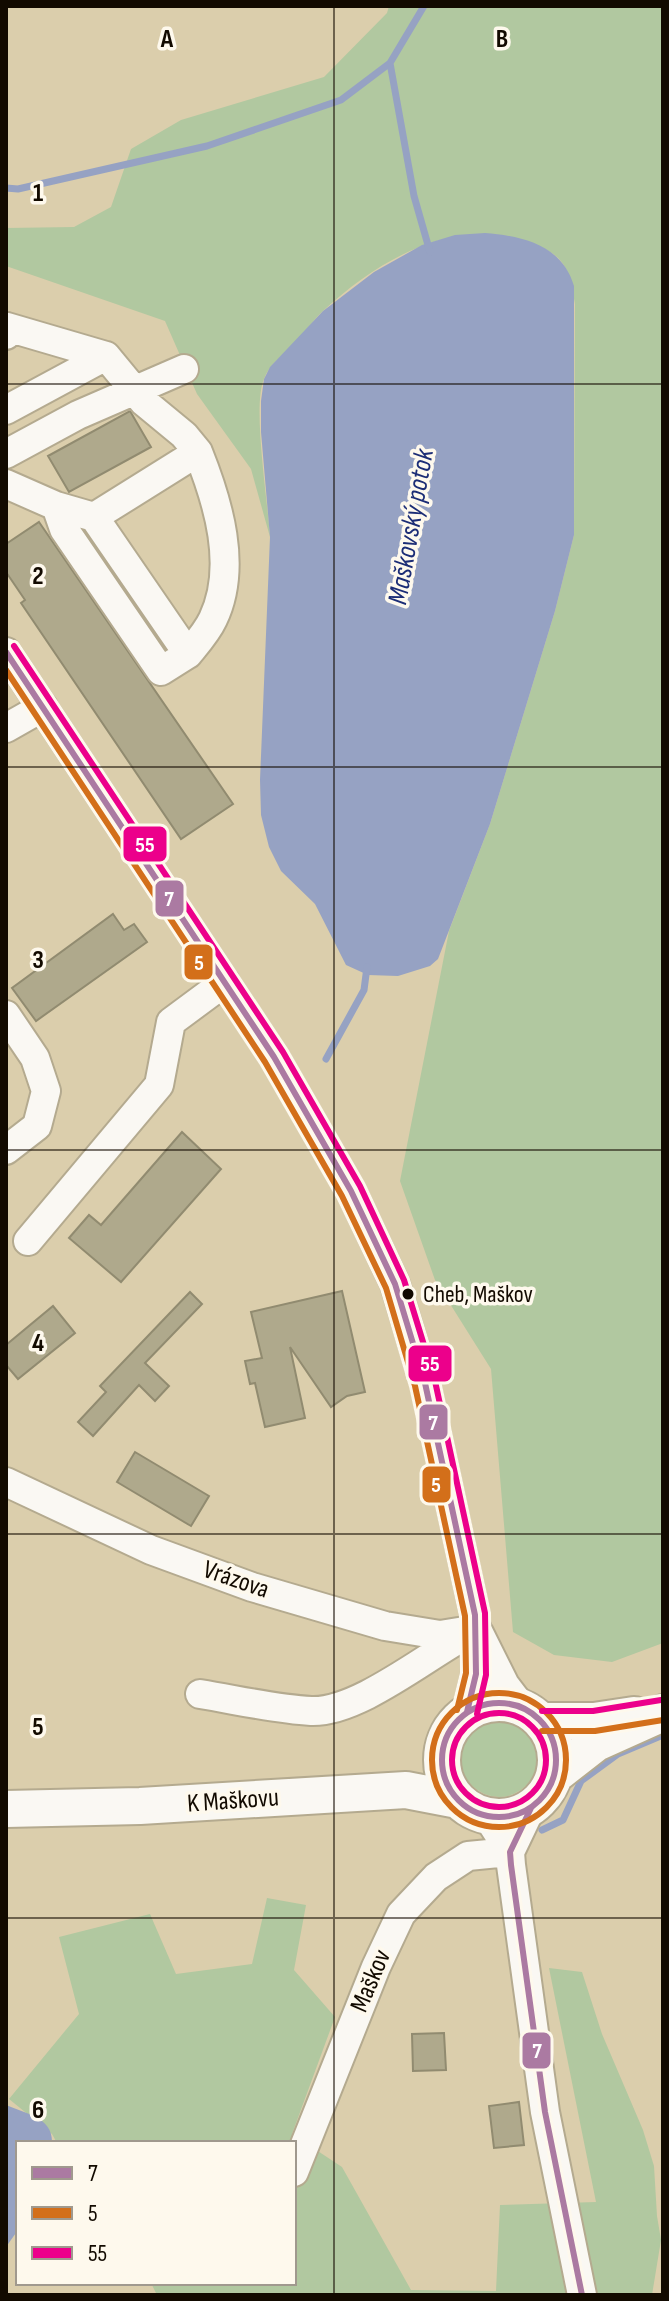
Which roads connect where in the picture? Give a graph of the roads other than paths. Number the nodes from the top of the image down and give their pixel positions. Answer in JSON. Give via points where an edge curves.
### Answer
{"nodes":[{"id":1,"x":6,"y":335,"type":"edge"},
{"id":2,"x":106,"y":356,"type":"junction"},
{"id":3,"x":184,"y":369,"type":"dead end"},
{"id":4,"x":134,"y":389,"type":"junction"},
{"id":5,"x":6,"y":410,"type":"edge"},
{"id":6,"x":198,"y":452,"type":"junction"},
{"id":7,"x":6,"y":454,"type":"edge"},
{"id":8,"x":6,"y":484,"type":"edge"},
{"id":9,"x":56,"y":506,"type":"junction"},
{"id":10,"x":94,"y":517,"type":"junction"},
{"id":11,"x":6,"y":652,"type":"edge"},
{"id":12,"x":188,"y":654,"type":"junction"},
{"id":13,"x":43,"y":707,"type":"junction"},
{"id":14,"x":6,"y":728,"type":"edge"},
{"id":15,"x":225,"y":982,"type":"junction"},
{"id":16,"x":6,"y":1015,"type":"edge"},
{"id":17,"x":6,"y":1150,"type":"edge"},
{"id":18,"x":28,"y":1241,"type":"dead end"},
{"id":19,"x":6,"y":1482,"type":"edge"},
{"id":20,"x":477,"y":1629,"type":"junction"},
{"id":21,"x":200,"y":1694,"type":"dead end"},
{"id":22,"x":467,"y":1712,"type":"junction"},
{"id":23,"x":663,"y":1712,"type":"edge"},
{"id":24,"x":532,"y":1714,"type":"junction"},
{"id":25,"x":444,"y":1744,"type":"junction"},
{"id":26,"x":555,"y":1775,"type":"junction"},
{"id":27,"x":332,"y":1793,"type":"junction"},
{"id":28,"x":472,"y":1808,"type":"junction"},
{"id":29,"x":531,"y":1808,"type":"junction"},
{"id":30,"x":6,"y":1809,"type":"edge"},
{"id":31,"x":510,"y":1852,"type":"junction"},
{"id":32,"x":296,"y":2167,"type":"edge"},
{"id":33,"x":582,"y":2295,"type":"edge"}],
"edges":[{"from":1,"to":2,"type":"street","via":[[7,327]]},
{"from":2,"to":4,"type":"street"},
{"from":2,"to":5,"type":"street"},
{"from":3,"to":4,"type":"street"},
{"from":4,"to":6,"type":"street"},
{"from":4,"to":7,"type":"street"},
{"from":6,"to":10,"type":"street"},
{"from":6,"to":12,"type":"street","via":[[216,496],[223,591],[213,619]]},
{"from":8,"to":9,"type":"street"},
{"from":9,"to":10,"type":"street"},
{"from":9,"to":12,"type":"street","via":[[64,529],[161,671]]},
{"from":10,"to":12,"type":"street"},
{"from":11,"to":13,"type":"street"},
{"from":13,"to":14,"type":"street"},
{"from":13,"to":15,"type":"street"},
{"from":15,"to":18,"type":"street","via":[[171,1022],[159,1085]]},
{"from":15,"to":20,"type":"street","via":[[343,1178],[395,1284],[425,1383]]},
{"from":16,"to":17,"type":"street","via":[[35,1058],[46,1091],[37,1126]]},
{"from":19,"to":20,"type":"street","name":"Vrázova","via":[[151,1550],[252,1587],[385,1626],[440,1635]]},
{"from":20,"to":21,"type":"street","via":[[344,1706],[314,1711]]},
{"from":20,"to":22,"type":"street","via":[[476,1674]]},
{"from":20,"to":24,"type":"street","via":[[505,1685]]},
{"from":22,"to":24,"type":"main road","via":[[503,1702]]},
{"from":22,"to":25,"type":"main road"},
{"from":23,"to":24,"type":"main road","via":[[594,1721]]},
{"from":23,"to":26,"type":"main road","via":[[596,1743]]},
{"from":24,"to":26,"type":"main road","via":[[552,1737]]},
{"from":25,"to":27,"type":"main road","via":[[417,1762]]},
{"from":25,"to":28,"type":"main road","via":[[443,1774],[449,1788]]},
{"from":26,"to":29,"type":"main road"},
{"from":27,"to":28,"type":"main road","name":"K Maškovu","via":[[406,1790]]},
{"from":27,"to":30,"type":"main road","name":"K Maškovu"},
{"from":28,"to":29,"type":"main road","via":[[502,1818]]},
{"from":28,"to":31,"type":"street"},
{"from":29,"to":31,"type":"street"},
{"from":31,"to":32,"type":"street","name":"Maškov","via":[[468,1856],[436,1877],[401,1914]]},
{"from":31,"to":33,"type":"street","via":[[545,2112]]}]}
